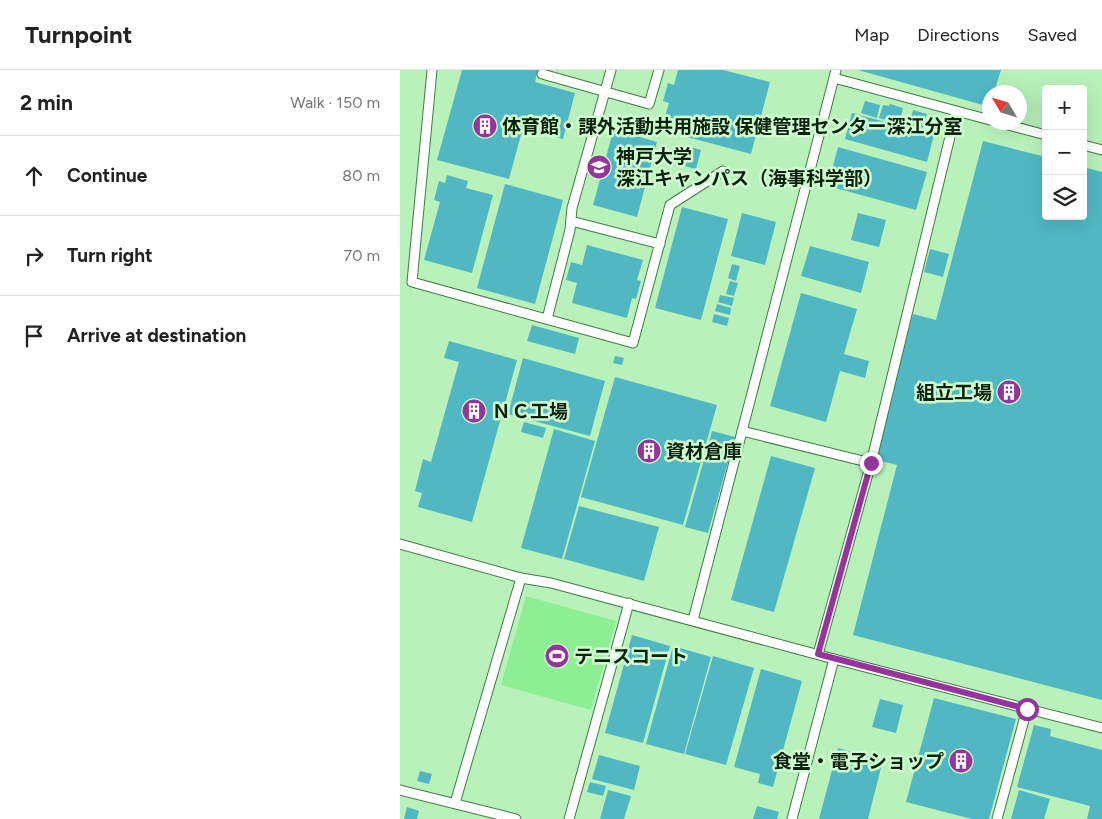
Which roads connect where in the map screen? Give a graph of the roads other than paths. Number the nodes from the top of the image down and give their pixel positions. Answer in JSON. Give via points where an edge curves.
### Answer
{"nodes":[{"id":1,"x":432,"y":70,"type":"edge"},
{"id":2,"x":611,"y":70,"type":"edge"},
{"id":3,"x":659,"y":70,"type":"edge"},
{"id":4,"x":542,"y":74,"type":"dead end"},
{"id":5,"x":835,"y":74,"type":"edge"},
{"id":6,"x":605,"y":92,"type":"junction"},
{"id":7,"x":956,"y":112,"type":"junction"},
{"id":8,"x":982,"y":118,"type":"edge"},
{"id":9,"x":1027,"y":130,"type":"edge"},
{"id":10,"x":1042,"y":134,"type":"edge"},
{"id":11,"x":1087,"y":146,"type":"edge"},
{"id":12,"x":1102,"y":150,"type":"edge"},
{"id":13,"x":723,"y":171,"type":"dead end"},
{"id":14,"x":571,"y":221,"type":"junction"},
{"id":15,"x":660,"y":244,"type":"junction"},
{"id":16,"x":547,"y":319,"type":"junction"},
{"id":17,"x":742,"y":431,"type":"junction"},
{"id":18,"x":871,"y":463,"type":"junction"},
{"id":19,"x":400,"y":544,"type":"edge"},
{"id":20,"x":521,"y":578,"type":"junction"},
{"id":21,"x":628,"y":603,"type":"junction"},
{"id":22,"x":693,"y":620,"type":"junction"},
{"id":23,"x":818,"y":654,"type":"junction"},
{"id":24,"x":834,"y":658,"type":"junction"},
{"id":25,"x":1027,"y":709,"type":"junction"},
{"id":26,"x":1102,"y":728,"type":"edge"},
{"id":27,"x":400,"y":790,"type":"edge"},
{"id":28,"x":455,"y":803,"type":"junction"},
{"id":29,"x":516,"y":819,"type":"edge"},
{"id":30,"x":569,"y":819,"type":"edge"},
{"id":31,"x":792,"y":819,"type":"edge"},
{"id":32,"x":997,"y":819,"type":"edge"}],
"edges":[{"from":1,"to":16,"type":"lane","via":[[412,282]]},
{"from":2,"to":6,"type":"lane"},
{"from":3,"to":6,"type":"lane","via":[[649,104]]},
{"from":4,"to":6,"type":"lane"},
{"from":5,"to":7,"type":"lane"},
{"from":5,"to":17,"type":"lane"},
{"from":6,"to":14,"type":"lane"},
{"from":7,"to":8,"type":"lane"},
{"from":7,"to":18,"type":"lane"},
{"from":9,"to":10,"type":"lane"},
{"from":11,"to":12,"type":"lane"},
{"from":13,"to":15,"type":"lane","via":[[670,206]]},
{"from":14,"to":15,"type":"lane"},
{"from":14,"to":16,"type":"lane"},
{"from":15,"to":16,"type":"lane","via":[[632,343]]},
{"from":17,"to":18,"type":"lane"},
{"from":17,"to":22,"type":"lane"},
{"from":18,"to":23,"type":"lane"},
{"from":19,"to":20,"type":"lane"},
{"from":20,"to":21,"type":"lane","via":[[552,582]]},
{"from":20,"to":28,"type":"lane"},
{"from":21,"to":22,"type":"lane"},
{"from":21,"to":30,"type":"lane"},
{"from":22,"to":23,"type":"lane"},
{"from":23,"to":24,"type":"lane"},
{"from":24,"to":25,"type":"lane"},
{"from":24,"to":31,"type":"lane"},
{"from":25,"to":26,"type":"lane"},
{"from":25,"to":32,"type":"lane"},
{"from":27,"to":28,"type":"lane"},
{"from":28,"to":29,"type":"lane"}]}
